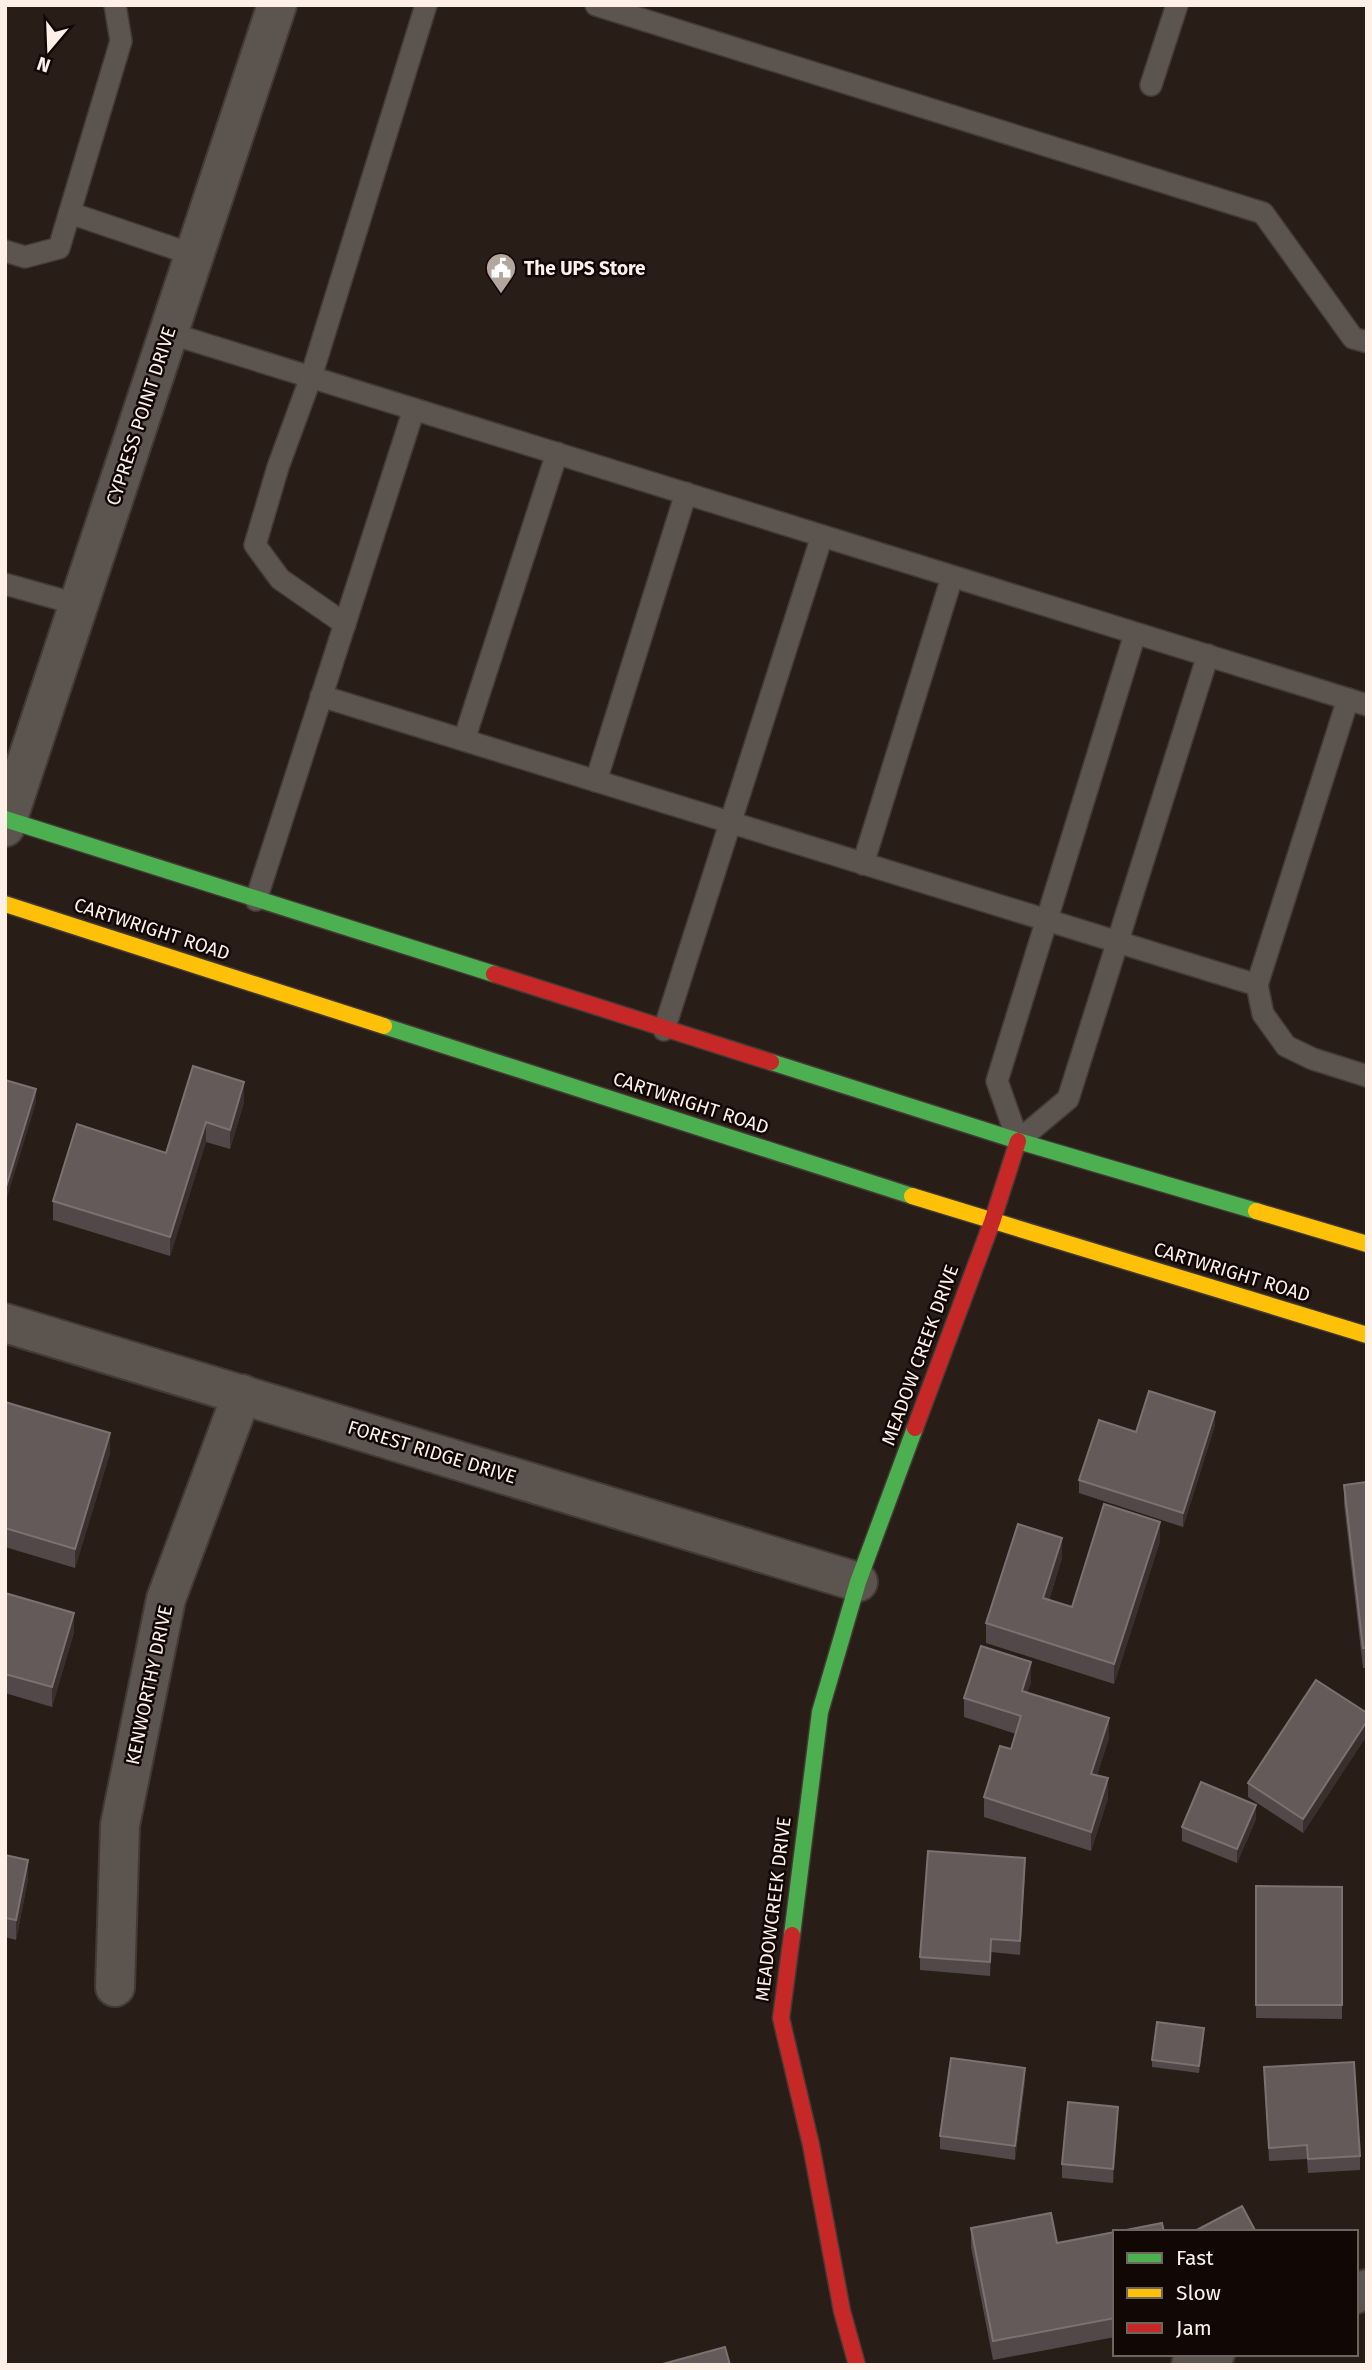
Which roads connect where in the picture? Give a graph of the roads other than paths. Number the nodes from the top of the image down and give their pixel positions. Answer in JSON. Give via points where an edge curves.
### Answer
{"nodes":[{"id":1,"x":115,"y":5,"type":"edge"},
{"id":2,"x":277,"y":5,"type":"edge"},
{"id":3,"x":426,"y":5,"type":"edge"},
{"id":4,"x":596,"y":5,"type":"edge"},
{"id":5,"x":1177,"y":5,"type":"edge"},
{"id":6,"x":1151,"y":85,"type":"dead end"},
{"id":7,"x":70,"y":213,"type":"junction"},
{"id":8,"x":5,"y":251,"type":"edge"},
{"id":9,"x":194,"y":255,"type":"junction"},
{"id":10,"x":169,"y":333,"type":"junction"},
{"id":11,"x":1367,"y":342,"type":"edge"},
{"id":12,"x":311,"y":377,"type":"junction"},
{"id":13,"x":414,"y":409,"type":"junction"},
{"id":14,"x":557,"y":453,"type":"junction"},
{"id":15,"x":686,"y":493,"type":"junction"},
{"id":16,"x":822,"y":536,"type":"junction"},
{"id":17,"x":952,"y":576,"type":"junction"},
{"id":18,"x":5,"y":584,"type":"edge"},
{"id":19,"x":80,"y":605,"type":"junction"},
{"id":20,"x":345,"y":624,"type":"junction"},
{"id":21,"x":1135,"y":634,"type":"junction"},
{"id":22,"x":1208,"y":655,"type":"junction"},
{"id":23,"x":321,"y":696,"type":"junction"},
{"id":24,"x":1357,"y":702,"type":"edge"},
{"id":25,"x":464,"y":740,"type":"junction"},
{"id":26,"x":596,"y":781,"type":"junction"},
{"id":27,"x":6,"y":822,"type":"edge"},
{"id":28,"x":730,"y":822,"type":"junction"},
{"id":29,"x":863,"y":864,"type":"junction"},
{"id":30,"x":256,"y":900,"type":"junction"},
{"id":31,"x":5,"y":904,"type":"edge"},
{"id":32,"x":1046,"y":920,"type":"junction"},
{"id":33,"x":1117,"y":942,"type":"junction"},
{"id":34,"x":1257,"y":985,"type":"junction"},
{"id":35,"x":664,"y":1030,"type":"junction"},
{"id":36,"x":1367,"y":1076,"type":"edge"},
{"id":37,"x":1018,"y":1141,"type":"junction"},
{"id":38,"x":992,"y":1222,"type":"junction"},
{"id":39,"x":1367,"y":1244,"type":"edge"},
{"id":40,"x":5,"y":1323,"type":"edge"},
{"id":41,"x":1367,"y":1335,"type":"edge"},
{"id":42,"x":242,"y":1394,"type":"junction"},
{"id":43,"x":858,"y":1582,"type":"junction"},
{"id":44,"x":115,"y":1987,"type":"dead end"},
{"id":45,"x":1211,"y":2356,"type":"edge"},
{"id":46,"x":857,"y":2365,"type":"edge"},
{"id":47,"x":1191,"y":2365,"type":"edge"}],
"edges":[{"from":1,"to":7,"type":"lane","via":[[121,41]]},
{"from":2,"to":9,"type":"street","name":"CYPRESS POINT DRIVE"},
{"from":3,"to":12,"type":"lane"},
{"from":4,"to":11,"type":"lane","via":[[1263,213],[1353,338]]},
{"from":5,"to":6,"type":"lane"},
{"from":7,"to":8,"type":"lane","via":[[59,248],[25,257]]},
{"from":7,"to":9,"type":"lane"},
{"from":9,"to":10,"type":"street","name":"CYPRESS POINT DRIVE"},
{"from":10,"to":12,"type":"lane"},
{"from":10,"to":19,"type":"street","name":"CYPRESS POINT DRIVE"},
{"from":12,"to":13,"type":"lane"},
{"from":12,"to":20,"type":"lane","via":[[255,545],[280,579]]},
{"from":13,"to":14,"type":"lane"},
{"from":13,"to":20,"type":"lane"},
{"from":14,"to":15,"type":"lane"},
{"from":14,"to":25,"type":"lane"},
{"from":15,"to":16,"type":"lane"},
{"from":15,"to":26,"type":"lane"},
{"from":16,"to":17,"type":"lane"},
{"from":16,"to":28,"type":"lane"},
{"from":17,"to":21,"type":"lane"},
{"from":17,"to":29,"type":"lane"},
{"from":18,"to":19,"type":"lane"},
{"from":19,"to":27,"type":"street","name":"CYPRESS POINT DRIVE"},
{"from":20,"to":23,"type":"lane"},
{"from":21,"to":22,"type":"lane"},
{"from":21,"to":32,"type":"lane"},
{"from":22,"to":24,"type":"lane"},
{"from":22,"to":33,"type":"lane"},
{"from":23,"to":25,"type":"lane"},
{"from":23,"to":30,"type":"lane"},
{"from":24,"to":34,"type":"lane"},
{"from":25,"to":26,"type":"lane"},
{"from":26,"to":28,"type":"lane"},
{"from":27,"to":30,"type":"main road"},
{"from":28,"to":29,"type":"lane"},
{"from":28,"to":35,"type":"lane"},
{"from":29,"to":32,"type":"lane"},
{"from":30,"to":35,"type":"main road"},
{"from":31,"to":38,"type":"main road","name":"CARTWRIGHT ROAD"},
{"from":32,"to":33,"type":"lane"},
{"from":32,"to":37,"type":"lane","via":[[997,1081]]},
{"from":33,"to":34,"type":"lane"},
{"from":33,"to":37,"type":"lane","via":[[1068,1099]]},
{"from":34,"to":36,"type":"lane","via":[[1263,1014],[1286,1046]]},
{"from":35,"to":37,"type":"main road"},
{"from":37,"to":38,"type":"main road","name":"MEADOW CREEK DRIVE"},
{"from":37,"to":39,"type":"main road"},
{"from":38,"to":41,"type":"main road","name":"CARTWRIGHT ROAD"},
{"from":38,"to":43,"type":"main road","name":"MEADOW CREEK DRIVE"},
{"from":40,"to":42,"type":"street","name":"FOREST RIDGE DRIVE"},
{"from":42,"to":43,"type":"street","name":"FOREST RIDGE DRIVE"},
{"from":42,"to":44,"type":"street","name":"KENWORTHY DRIVE","via":[[166,1599],[120,1825]]},
{"from":43,"to":46,"type":"main road","name":"MEADOWCREEK DRIVE","via":[[820,1712],[780,2018]]},
{"from":45,"to":47,"type":"street"}]}
